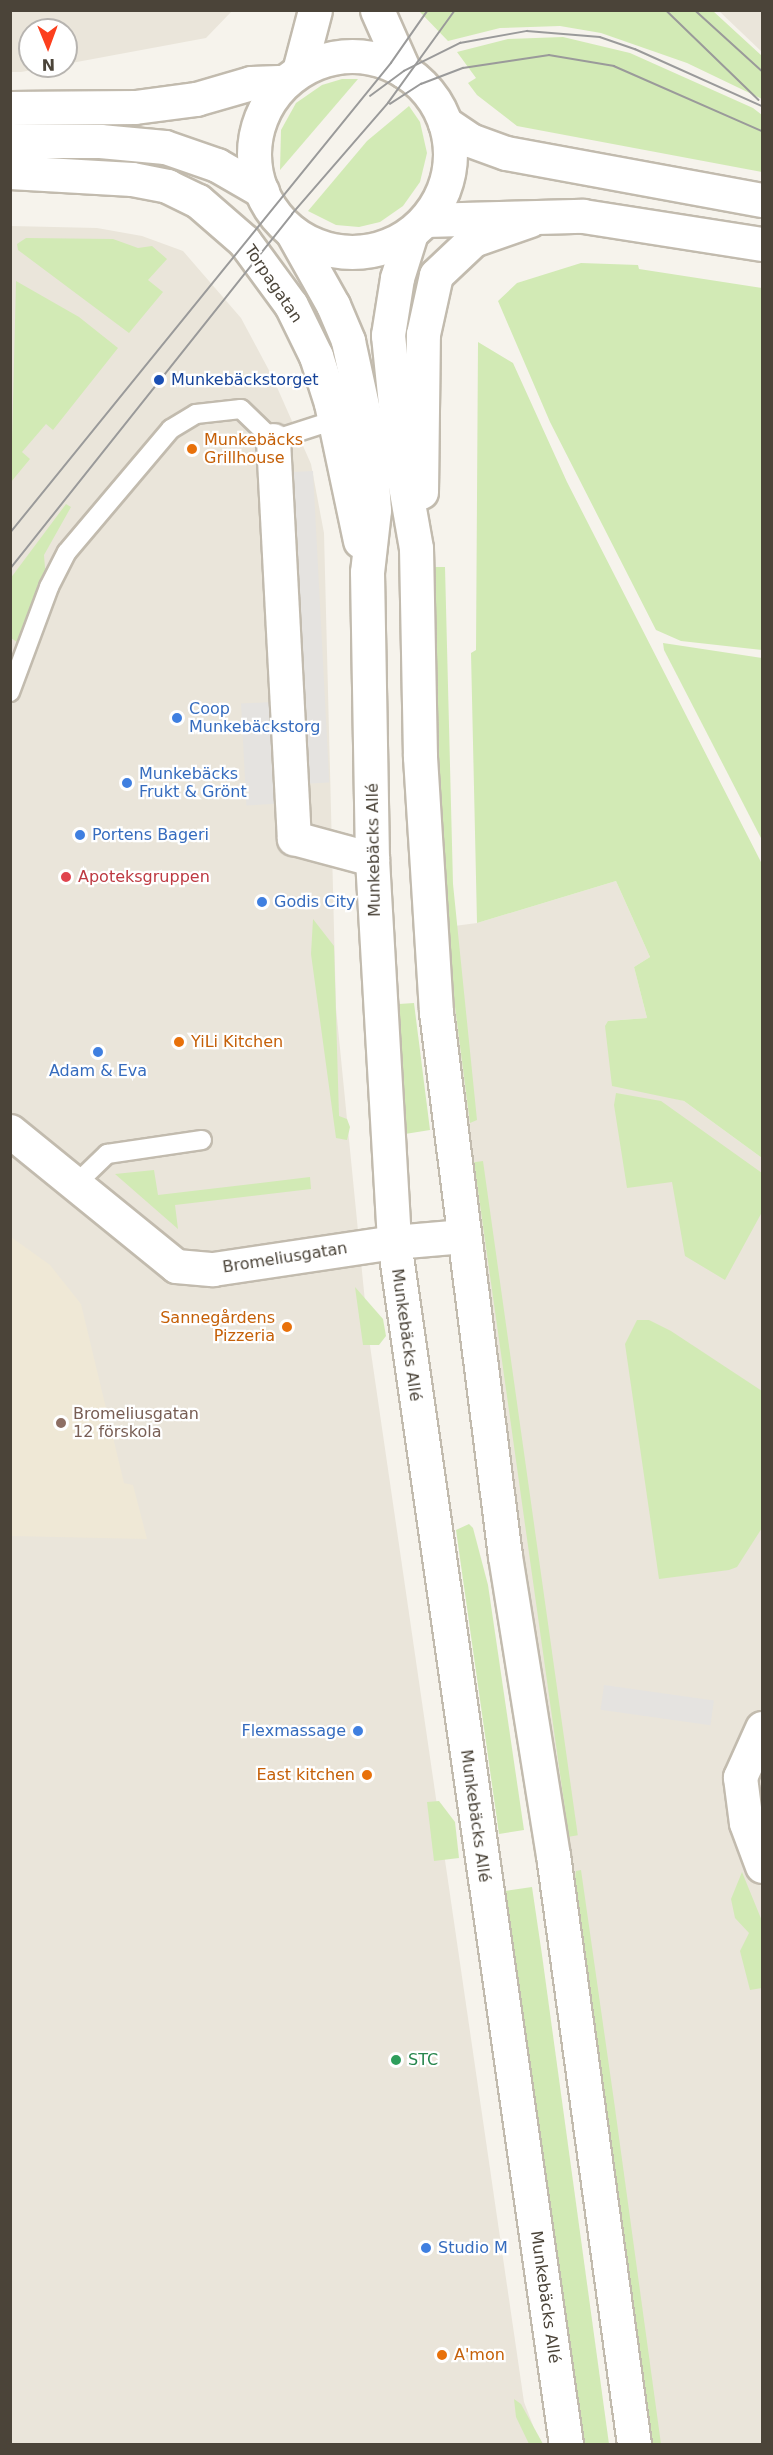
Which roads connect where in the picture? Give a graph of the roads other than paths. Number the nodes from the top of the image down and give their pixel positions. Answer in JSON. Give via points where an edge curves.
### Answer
{"nodes":[{"id":1,"x":315,"y":10,"type":"edge"},
{"id":2,"x":377,"y":10,"type":"edge"},
{"id":3,"x":404,"y":71,"type":"junction"},
{"id":4,"x":292,"y":77,"type":"junction"},
{"id":5,"x":10,"y":108,"type":"edge"},
{"id":6,"x":445,"y":123,"type":"junction"},
{"id":7,"x":10,"y":141,"type":"edge"},
{"id":8,"x":10,"y":172,"type":"edge"},
{"id":9,"x":262,"y":191,"type":"junction"},
{"id":10,"x":762,"y":200,"type":"edge"},
{"id":11,"x":530,"y":220,"type":"junction"},
{"id":12,"x":418,"y":226,"type":"junction"},
{"id":13,"x":292,"y":232,"type":"junction"},
{"id":14,"x":762,"y":244,"type":"edge"},
{"id":15,"x":335,"y":420,"type":"junction"},
{"id":16,"x":273,"y":440,"type":"junction"},
{"id":17,"x":416,"y":548,"type":"junction"},
{"id":18,"x":367,"y":572,"type":"junction"},
{"id":19,"x":10,"y":692,"type":"edge"},
{"id":20,"x":372,"y":859,"type":"junction"},
{"id":21,"x":10,"y":1131,"type":"edge"},
{"id":22,"x":202,"y":1140,"type":"dead end"},
{"id":23,"x":75,"y":1185,"type":"junction"},
{"id":24,"x":464,"y":1236,"type":"junction"},
{"id":25,"x":394,"y":1242,"type":"junction"},
{"id":26,"x":762,"y":1728,"type":"edge"},
{"id":27,"x":762,"y":1866,"type":"edge"},
{"id":28,"x":566,"y":2445,"type":"edge"},
{"id":29,"x":634,"y":2445,"type":"edge"}],
"edges":[{"from":1,"to":4,"type":"street"},
{"from":2,"to":3,"type":"street"},
{"from":3,"to":4,"type":"street","via":[[372,58],[334,57]]},
{"from":3,"to":6,"type":"street","via":[[431,96]]},
{"from":4,"to":5,"type":"street","via":[[251,83],[196,99],[135,107]]},
{"from":4,"to":9,"type":"street","via":[[267,106],[256,133],[254,163]]},
{"from":6,"to":10,"type":"street","via":[[470,140],[506,153]]},
{"from":6,"to":12,"type":"street","via":[[450,143],[446,184]]},
{"from":7,"to":9,"type":"street","via":[[100,141],[165,147],[217,165]]},
{"from":8,"to":15,"type":"street","name":"Torpagatan","via":[[151,182],[183,193],[218,217],[258,257],[291,305],[316,356]]},
{"from":9,"to":13,"type":"street"},
{"from":11,"to":12,"type":"street"},
{"from":11,"to":14,"type":"street","via":[[583,216]]},
{"from":11,"to":17,"type":"street","via":[[473,240],[436,275],[423,334],[421,500]]},
{"from":12,"to":13,"type":"street","via":[[372,250],[351,252],[310,243]]},
{"from":12,"to":17,"type":"street","via":[[397,278],[388,335],[401,463]]},
{"from":13,"to":18,"type":"street","name":"Munkebäcks Allé","via":[[333,305],[361,388],[373,480]]},
{"from":15,"to":16,"type":"lane"},
{"from":15,"to":18,"type":"street","name":"Torpagatan"},
{"from":16,"to":19,"type":"lane","via":[[241,409],[196,414],[171,429],[67,552],[49,587]]},
{"from":16,"to":20,"type":"street","via":[[294,838]]},
{"from":17,"to":24,"type":"street","via":[[427,888],[436,1012]]},
{"from":18,"to":20,"type":"street","name":"Munkebäcks Allé"},
{"from":20,"to":25,"type":"street","name":"Munkebäcks Allé"},
{"from":21,"to":23,"type":"street","name":"Bromeliusgatan"},
{"from":22,"to":23,"type":"lane","via":[[107,1154]]},
{"from":23,"to":25,"type":"street","name":"Bromeliusgatan","via":[[176,1266],[213,1269]]},
{"from":24,"to":25,"type":"street","name":"Bromeliusgatan"},
{"from":24,"to":29,"type":"street","via":[[523,1685],[553,1855]]},
{"from":25,"to":28,"type":"street","name":"Munkebäcks Allé"},
{"from":26,"to":27,"type":"street","via":[[740,1777],[746,1823]]}]}
